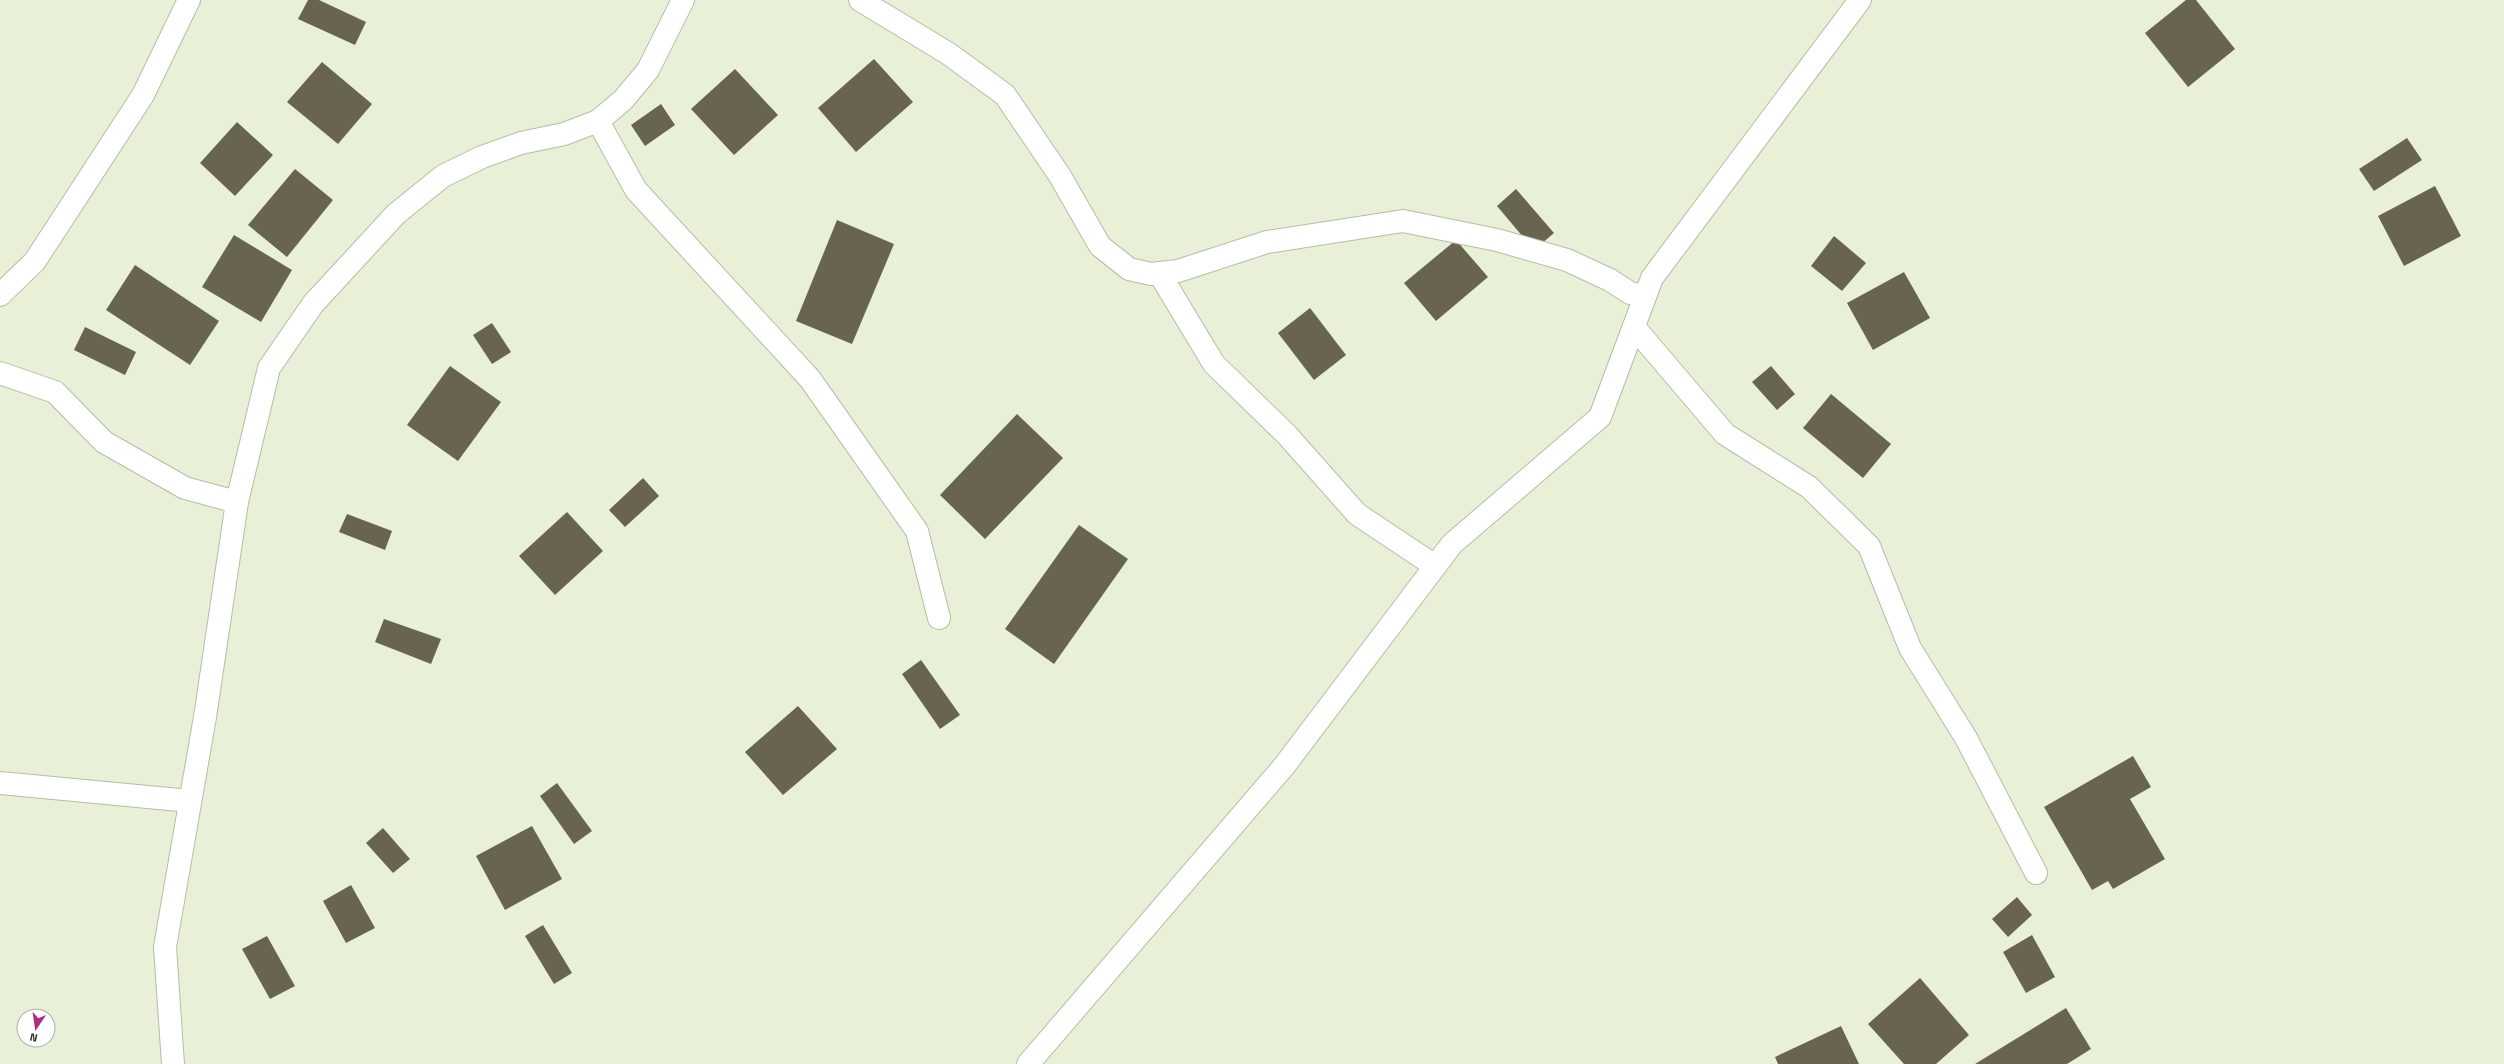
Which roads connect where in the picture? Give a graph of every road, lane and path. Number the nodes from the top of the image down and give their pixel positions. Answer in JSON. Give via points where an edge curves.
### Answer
{"nodes":[{"id":1,"x":189,"y":0,"type":"edge"},
{"id":2,"x":683,"y":0,"type":"edge"},
{"id":3,"x":860,"y":0,"type":"edge"},
{"id":4,"x":1860,"y":0,"type":"edge"},
{"id":5,"x":598,"y":121,"type":"junction"},
{"id":6,"x":1159,"y":273,"type":"junction"},
{"id":7,"x":0,"y":295,"type":"edge"},
{"id":8,"x":1645,"y":296,"type":"junction"},
{"id":9,"x":1634,"y":327,"type":"junction"},
{"id":10,"x":0,"y":373,"type":"edge"},
{"id":11,"x":237,"y":502,"type":"junction"},
{"id":12,"x":1435,"y":566,"type":"junction"},
{"id":13,"x":939,"y":618,"type":"dead end"},
{"id":14,"x":0,"y":783,"type":"edge"},
{"id":15,"x":190,"y":801,"type":"junction"},
{"id":16,"x":2036,"y":873,"type":"dead end"},
{"id":17,"x":173,"y":1064,"type":"edge"},
{"id":18,"x":1028,"y":1064,"type":"edge"}],
"edges":[{"from":1,"to":7,"type":"street","via":[[143,95],[34,261]]},
{"from":2,"to":5,"type":"street","via":[[648,70],[623,100]]},
{"from":3,"to":6,"type":"street","via":[[949,54],[1005,95],[1060,176],[1100,246],[1129,269],[1151,274]]},
{"from":4,"to":8,"type":"street","via":[[1652,278]]},
{"from":5,"to":11,"type":"street","via":[[564,134],[521,143],[482,157],[443,176],[396,214],[313,304],[269,368]]},
{"from":5,"to":13,"type":"street","via":[[636,190],[810,379],[917,530]]},
{"from":6,"to":8,"type":"street","via":[[1178,271],[1267,242],[1404,221],[1497,240],[1567,260],[1630,292]]},
{"from":6,"to":12,"type":"street","via":[[1214,364],[1287,435],[1357,514]]},
{"from":8,"to":9,"type":"street"},
{"from":9,"to":12,"type":"street","via":[[1600,417],[1452,544]]},
{"from":9,"to":16,"type":"street","via":[[1725,434],[1809,487],[1869,546],[1910,648],[1966,738]]},
{"from":10,"to":11,"type":"street","via":[[55,392],[104,442],[185,488]]},
{"from":11,"to":15,"type":"street"},
{"from":12,"to":18,"type":"street","via":[[1285,765]]},
{"from":14,"to":15,"type":"street"},
{"from":15,"to":17,"type":"street","via":[[165,947]]}]}
